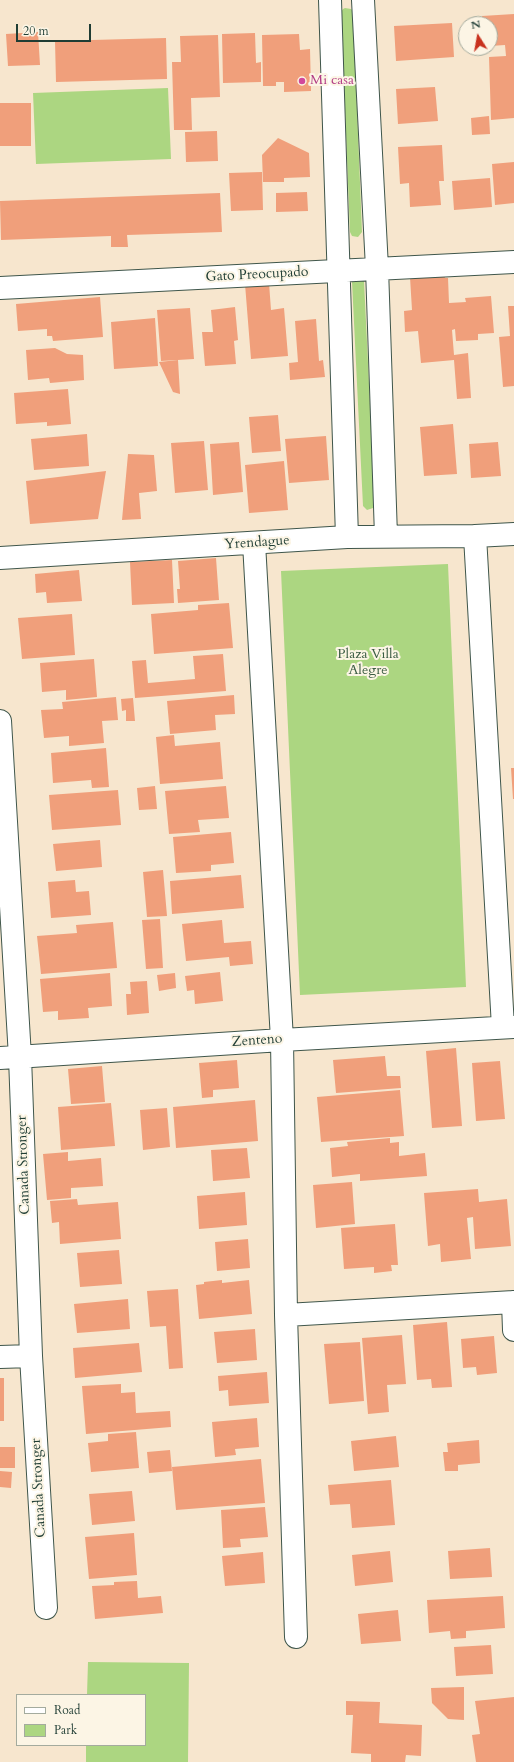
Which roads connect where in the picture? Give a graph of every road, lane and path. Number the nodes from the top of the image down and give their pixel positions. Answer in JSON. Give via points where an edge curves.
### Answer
{"nodes":[{"id":1,"x":330,"y":0,"type":"edge"},
{"id":2,"x":363,"y":0,"type":"edge"},
{"id":3,"x":514,"y":262,"type":"edge"},
{"id":4,"x":377,"y":268,"type":"junction"},
{"id":5,"x":339,"y":270,"type":"junction"},
{"id":6,"x":0,"y":288,"type":"edge"},
{"id":7,"x":514,"y":534,"type":"edge"},
{"id":8,"x":386,"y":536,"type":"junction"},
{"id":9,"x":475,"y":536,"type":"junction"},
{"id":10,"x":347,"y":537,"type":"junction"},
{"id":11,"x":254,"y":543,"type":"junction"},
{"id":12,"x":0,"y":558,"type":"edge"},
{"id":13,"x":0,"y":721,"type":"edge"},
{"id":14,"x":3,"y":796,"type":"edge"},
{"id":15,"x":508,"y":1027,"type":"edge"},
{"id":16,"x":282,"y":1040,"type":"junction"},
{"id":17,"x":10,"y":1058,"type":"edge"},
{"id":18,"x":514,"y":1302,"type":"edge"},
{"id":19,"x":286,"y":1316,"type":"junction"},
{"id":20,"x":514,"y":1330,"type":"edge"},
{"id":21,"x":31,"y":1356,"type":"junction"},
{"id":22,"x":0,"y":1357,"type":"edge"},
{"id":23,"x":46,"y":1608,"type":"dead end"},
{"id":24,"x":296,"y":1637,"type":"dead end"}],
"edges":[{"from":1,"to":5,"type":"street"},
{"from":2,"to":4,"type":"street"},
{"from":3,"to":4,"type":"street","name":"Gato Preocupado"},
{"from":4,"to":5,"type":"street","name":"Gato Preocupado"},
{"from":4,"to":8,"type":"street"},
{"from":5,"to":6,"type":"street","name":"Gato Preocupado"},
{"from":5,"to":10,"type":"street"},
{"from":7,"to":9,"type":"street","name":"Yrendague"},
{"from":8,"to":9,"type":"street","name":"Yrendague"},
{"from":8,"to":10,"type":"street","name":"Yrendague"},
{"from":9,"to":15,"type":"street"},
{"from":10,"to":11,"type":"street","name":"Yrendague"},
{"from":11,"to":12,"type":"street","name":"Yrendague"},
{"from":11,"to":16,"type":"street"},
{"from":13,"to":14,"type":"street","name":"Canada Stronger"},
{"from":14,"to":17,"type":"street","name":"Canada Stronger"},
{"from":15,"to":16,"type":"street","name":"Zenteno"},
{"from":16,"to":17,"type":"street","name":"Zenteno"},
{"from":16,"to":19,"type":"street"},
{"from":17,"to":21,"type":"street","name":"Canada Stronger"},
{"from":18,"to":19,"type":"street"},
{"from":18,"to":20,"type":"street"},
{"from":19,"to":24,"type":"street"},
{"from":21,"to":22,"type":"street"},
{"from":21,"to":23,"type":"street","name":"Canada Stronger"}]}
